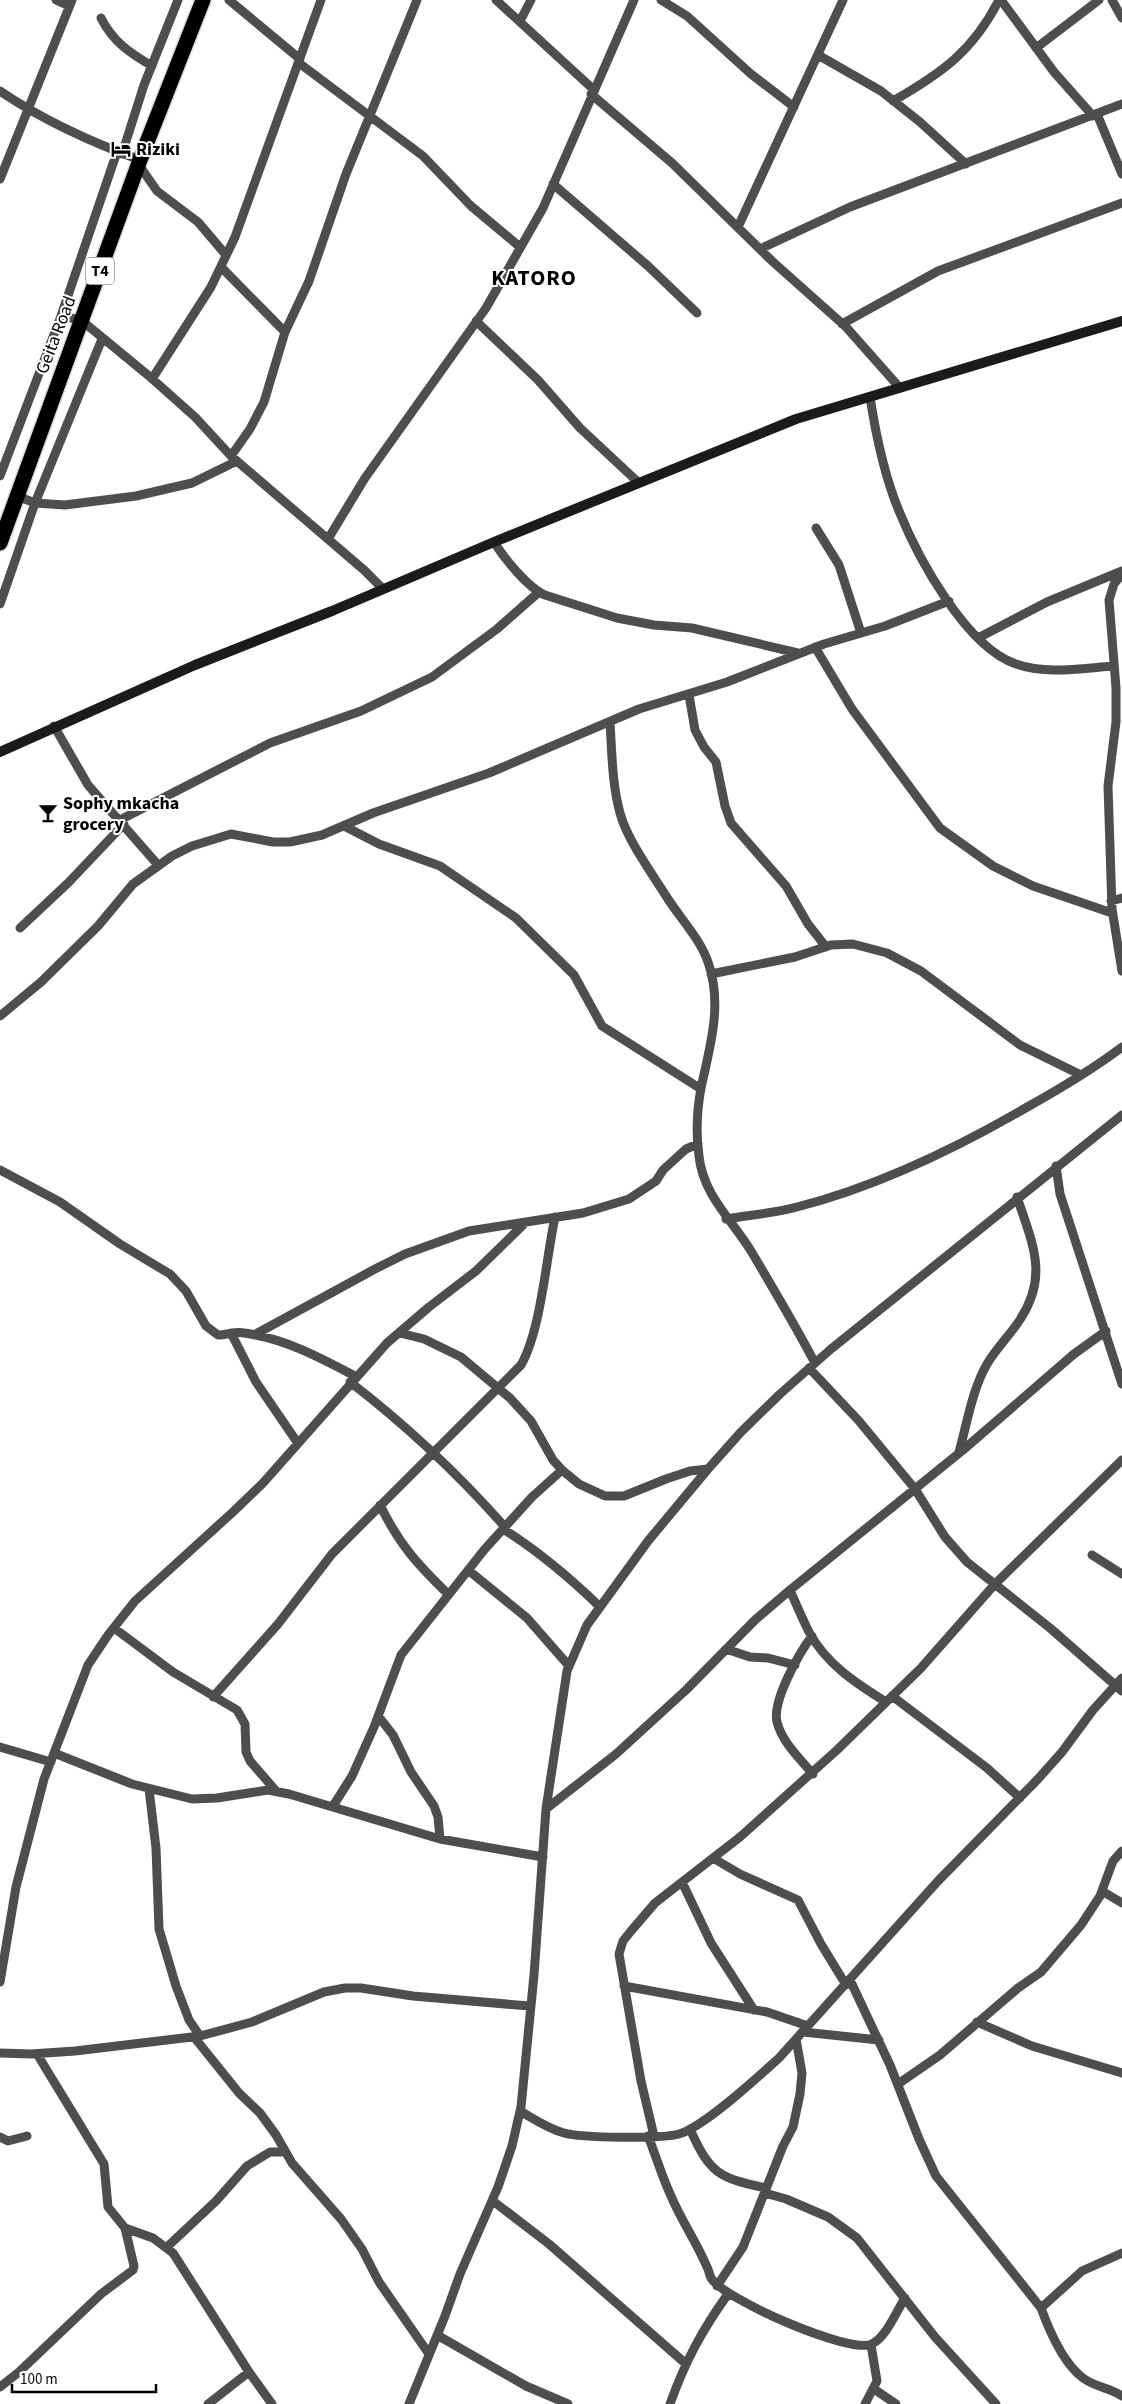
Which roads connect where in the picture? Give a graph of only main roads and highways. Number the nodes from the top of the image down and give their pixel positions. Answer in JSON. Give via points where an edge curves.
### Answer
{"nodes":[{"id":1,"x":203,"y":0,"type":"edge"},
{"id":2,"x":0,"y":543,"type":"edge"}],
"edges":[{"from":1,"to":2,"type":"highway","name":"Geita Road","number":"T4","via":[[139,162]]}]}
